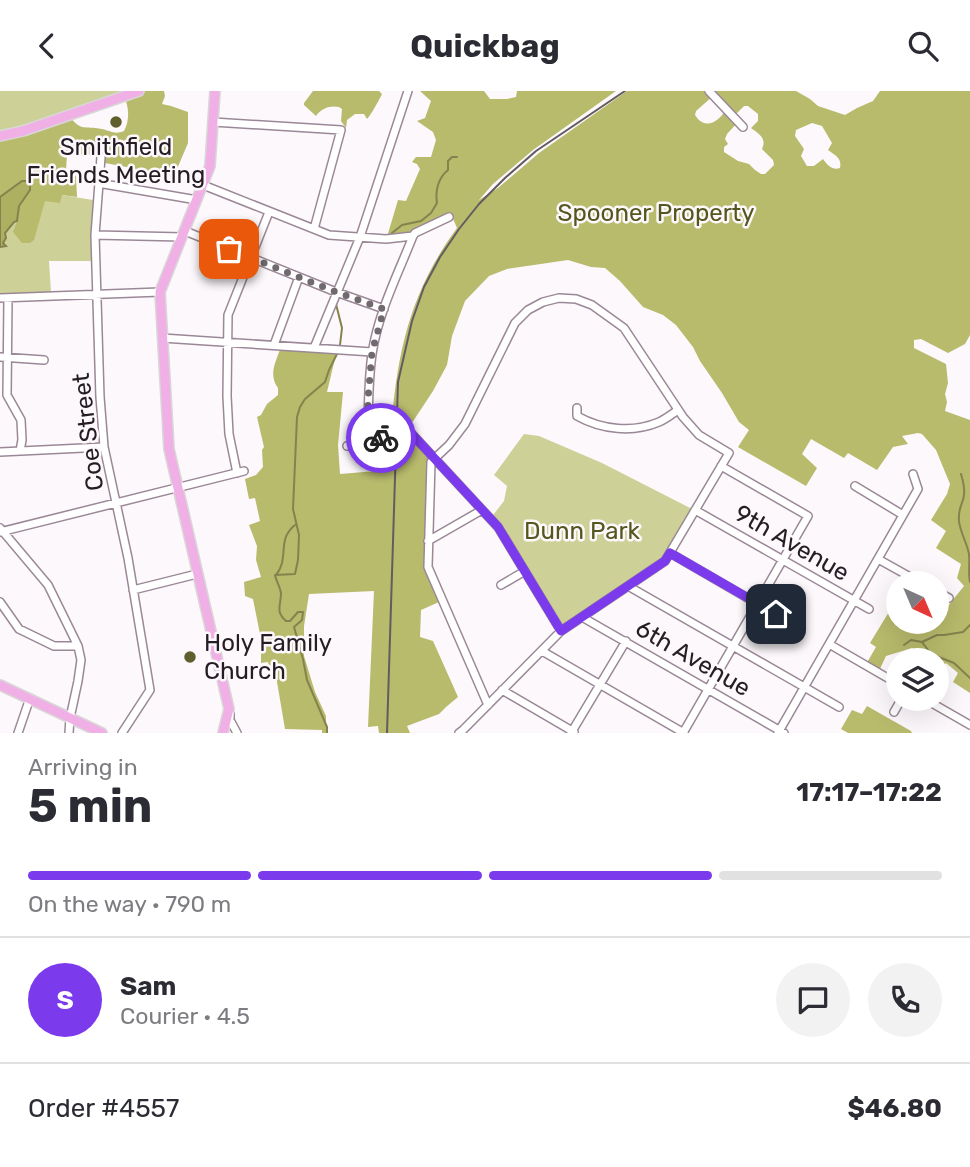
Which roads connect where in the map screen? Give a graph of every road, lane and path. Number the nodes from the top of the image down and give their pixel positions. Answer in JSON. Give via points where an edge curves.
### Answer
{"nodes":[{"id":1,"x":139,"y":91,"type":"edge"},
{"id":2,"x":215,"y":91,"type":"edge"},
{"id":3,"x":408,"y":91,"type":"edge"},
{"id":4,"x":709,"y":91,"type":"edge"},
{"id":5,"x":213,"y":121,"type":"junction"},
{"id":6,"x":743,"y":127,"type":"dead end"},
{"id":7,"x":0,"y":136,"type":"edge"},
{"id":8,"x":101,"y":157,"type":"dead end"},
{"id":9,"x":98,"y":183,"type":"junction"},
{"id":10,"x":203,"y":185,"type":"junction"},
{"id":11,"x":197,"y":200,"type":"junction"},
{"id":12,"x":270,"y":212,"type":"junction"},
{"id":13,"x":449,"y":217,"type":"dead end"},
{"id":14,"x":314,"y":229,"type":"junction"},
{"id":15,"x":184,"y":234,"type":"junction"},
{"id":16,"x":95,"y":235,"type":"junction"},
{"id":17,"x":413,"y":236,"type":"junction"},
{"id":18,"x":360,"y":237,"type":"junction"},
{"id":19,"x":251,"y":258,"type":"junction"},
{"id":20,"x":299,"y":277,"type":"junction"},
{"id":21,"x":160,"y":292,"type":"junction"},
{"id":22,"x":336,"y":292,"type":"junction"},
{"id":23,"x":96,"y":295,"type":"junction"},
{"id":24,"x":4,"y":298,"type":"edge"},
{"id":25,"x":384,"y":309,"type":"junction"},
{"id":26,"x":162,"y":338,"type":"junction"},
{"id":27,"x":228,"y":342,"type":"junction"},
{"id":28,"x":274,"y":345,"type":"junction"},
{"id":29,"x":314,"y":348,"type":"junction"},
{"id":30,"x":372,"y":352,"type":"junction"},
{"id":31,"x":4,"y":358,"type":"edge"},
{"id":32,"x":44,"y":360,"type":"dead end"},
{"id":33,"x":577,"y":408,"type":"dead end"},
{"id":34,"x":678,"y":410,"type":"junction"},
{"id":35,"x":368,"y":441,"type":"junction"},
{"id":36,"x":347,"y":446,"type":"dead end"},
{"id":37,"x":104,"y":447,"type":"junction"},
{"id":38,"x":20,"y":451,"type":"junction"},
{"id":39,"x":0,"y":452,"type":"edge"},
{"id":40,"x":435,"y":459,"type":"junction"},
{"id":41,"x":721,"y":467,"type":"junction"},
{"id":42,"x":913,"y":474,"type":"dead end"},
{"id":43,"x":177,"y":487,"type":"junction"},
{"id":44,"x":855,"y":487,"type":"dead end"},
{"id":45,"x":115,"y":502,"type":"junction"},
{"id":46,"x":482,"y":510,"type":"junction"},
{"id":47,"x":695,"y":510,"type":"junction"},
{"id":48,"x":903,"y":515,"type":"junction"},
{"id":49,"x":1,"y":530,"type":"edge"},
{"id":50,"x":428,"y":541,"type":"junction"},
{"id":51,"x":670,"y":553,"type":"junction"},
{"id":52,"x":878,"y":559,"type":"junction"},
{"id":53,"x":783,"y":560,"type":"junction"},
{"id":54,"x":525,"y":571,"type":"junction"},
{"id":55,"x":900,"y":571,"type":"edge"},
{"id":56,"x":197,"y":574,"type":"junction"},
{"id":57,"x":501,"y":585,"type":"dead end"},
{"id":58,"x":628,"y":586,"type":"junction"},
{"id":59,"x":133,"y":590,"type":"junction"},
{"id":60,"x":853,"y":601,"type":"junction"},
{"id":61,"x":0,"y":602,"type":"edge"},
{"id":62,"x":758,"y":603,"type":"junction"},
{"id":63,"x":869,"y":609,"type":"dead end"},
{"id":64,"x":582,"y":617,"type":"junction"},
{"id":65,"x":794,"y":625,"type":"dead end"},
{"id":66,"x":561,"y":631,"type":"junction"},
{"id":67,"x":626,"y":641,"type":"junction"},
{"id":68,"x":829,"y":644,"type":"junction"},
{"id":69,"x":78,"y":646,"type":"junction"},
{"id":70,"x":734,"y":646,"type":"junction"},
{"id":71,"x":542,"y":651,"type":"junction"},
{"id":72,"x":886,"y":677,"type":"edge"},
{"id":73,"x":600,"y":684,"type":"junction"},
{"id":74,"x":0,"y":685,"type":"edge"},
{"id":75,"x":804,"y":687,"type":"junction"},
{"id":76,"x":502,"y":690,"type":"junction"},
{"id":77,"x":708,"y":690,"type":"junction"},
{"id":78,"x":30,"y":698,"type":"junction"},
{"id":79,"x":488,"y":705,"type":"junction"},
{"id":80,"x":839,"y":708,"type":"dead end"},
{"id":81,"x":229,"y":709,"type":"junction"},
{"id":82,"x":946,"y":711,"type":"edge"},
{"id":83,"x":70,"y":718,"type":"junction"},
{"id":84,"x":970,"y":725,"type":"edge"},
{"id":85,"x":463,"y":732,"type":"edge"},
{"id":86,"x":573,"y":732,"type":"edge"},
{"id":87,"x":780,"y":732,"type":"edge"},
{"id":88,"x":18,"y":733,"type":"edge"},
{"id":89,"x":69,"y":733,"type":"edge"},
{"id":90,"x":102,"y":733,"type":"edge"},
{"id":91,"x":122,"y":733,"type":"edge"},
{"id":92,"x":223,"y":733,"type":"edge"},
{"id":93,"x":237,"y":733,"type":"edge"},
{"id":94,"x":684,"y":733,"type":"edge"}],
"edges":[{"from":1,"to":7,"type":"main road"},
{"from":2,"to":5,"type":"main road"},
{"from":3,"to":18,"type":"street"},
{"from":4,"to":6,"type":"street"},
{"from":5,"to":10,"type":"main road","via":[[210,166]]},
{"from":5,"to":14,"type":"street","via":[[341,130]]},
{"from":8,"to":9,"type":"street","name":"Coe Street"},
{"from":9,"to":11,"type":"street"},
{"from":9,"to":16,"type":"street","name":"Coe Street"},
{"from":10,"to":11,"type":"main road"},
{"from":10,"to":12,"type":"street"},
{"from":11,"to":15,"type":"main road"},
{"from":12,"to":14,"type":"street"},
{"from":12,"to":19,"type":"street"},
{"from":13,"to":17,"type":"street"},
{"from":14,"to":18,"type":"street"},
{"from":15,"to":16,"type":"street"},
{"from":15,"to":19,"type":"street"},
{"from":15,"to":21,"type":"main road"},
{"from":16,"to":23,"type":"street","name":"Coe Street"},
{"from":17,"to":18,"type":"street"},
{"from":17,"to":25,"type":"street"},
{"from":18,"to":22,"type":"street"},
{"from":19,"to":20,"type":"street"},
{"from":19,"to":27,"type":"street","via":[[228,315]]},
{"from":20,"to":22,"type":"street"},
{"from":20,"to":28,"type":"street"},
{"from":21,"to":23,"type":"street"},
{"from":21,"to":26,"type":"main road"},
{"from":22,"to":25,"type":"street"},
{"from":22,"to":29,"type":"street"},
{"from":23,"to":24,"type":"street"},
{"from":23,"to":37,"type":"street","name":"Coe Street"},
{"from":24,"to":31,"type":"street"},
{"from":25,"to":30,"type":"street"},
{"from":26,"to":27,"type":"street"},
{"from":26,"to":43,"type":"main road","via":[[169,449]]},
{"from":27,"to":28,"type":"street"},
{"from":27,"to":43,"type":"street","via":[[229,434],[240,472]]},
{"from":28,"to":29,"type":"street"},
{"from":29,"to":30,"type":"street"},
{"from":30,"to":35,"type":"street"},
{"from":31,"to":32,"type":"street"},
{"from":31,"to":38,"type":"street","via":[[7,395],[21,420]]},
{"from":33,"to":34,"type":"street","via":[[577,416],[588,423],[623,429],[660,422]]},
{"from":34,"to":40,"type":"street","via":[[624,328],[592,305],[559,298],[528,310],[515,323],[465,424]]},
{"from":34,"to":41,"type":"street","via":[[699,435],[729,453]]},
{"from":35,"to":36,"type":"street"},
{"from":35,"to":40,"type":"street","via":[[410,432]]},
{"from":37,"to":38,"type":"street"},
{"from":37,"to":45,"type":"street","name":"Coe Street"},
{"from":38,"to":39,"type":"street"},
{"from":40,"to":46,"type":"street"},
{"from":40,"to":50,"type":"street","via":[[431,462]]},
{"from":41,"to":47,"type":"street"},
{"from":41,"to":53,"type":"street","via":[[808,516]]},
{"from":42,"to":48,"type":"street","via":[[918,489]]},
{"from":43,"to":45,"type":"street"},
{"from":43,"to":56,"type":"main road"},
{"from":44,"to":48,"type":"street"},
{"from":45,"to":49,"type":"street"},
{"from":45,"to":59,"type":"street","name":"Coe Street"},
{"from":46,"to":50,"type":"street"},
{"from":46,"to":54,"type":"street"},
{"from":47,"to":51,"type":"street"},
{"from":47,"to":53,"type":"street","name":"9th Avenue"},
{"from":48,"to":52,"type":"street"},
{"from":49,"to":69,"type":"street","via":[[48,585]]},
{"from":50,"to":79,"type":"street","via":[[431,577]]},
{"from":51,"to":58,"type":"street"},
{"from":51,"to":62,"type":"street"},
{"from":52,"to":55,"type":"street"},
{"from":52,"to":60,"type":"street"},
{"from":53,"to":60,"type":"street","name":"9th Avenue"},
{"from":53,"to":62,"type":"street"},
{"from":54,"to":57,"type":"street"},
{"from":54,"to":66,"type":"street"},
{"from":56,"to":59,"type":"street"},
{"from":56,"to":81,"type":"main road"},
{"from":58,"to":64,"type":"street"},
{"from":58,"to":70,"type":"street"},
{"from":59,"to":91,"type":"street","name":"Coe Street","via":[[150,689]]},
{"from":60,"to":63,"type":"street","name":"9th Avenue"},
{"from":60,"to":68,"type":"street"},
{"from":61,"to":69,"type":"street","via":[[19,629],[54,646]]},
{"from":62,"to":65,"type":"street"},
{"from":62,"to":70,"type":"street"},
{"from":64,"to":66,"type":"street"},
{"from":64,"to":67,"type":"street","name":"6th Avenue"},
{"from":66,"to":71,"type":"street"},
{"from":67,"to":73,"type":"street"},
{"from":67,"to":77,"type":"street","name":"6th Avenue"},
{"from":68,"to":72,"type":"street"},
{"from":68,"to":75,"type":"street"},
{"from":69,"to":83,"type":"street","via":[[80,671]]},
{"from":70,"to":75,"type":"street"},
{"from":70,"to":77,"type":"street"},
{"from":71,"to":73,"type":"street"},
{"from":71,"to":76,"type":"street"},
{"from":73,"to":86,"type":"street"},
{"from":73,"to":94,"type":"street"},
{"from":74,"to":78,"type":"main road"},
{"from":75,"to":80,"type":"street"},
{"from":75,"to":87,"type":"street"},
{"from":76,"to":79,"type":"street"},
{"from":76,"to":86,"type":"street"},
{"from":77,"to":87,"type":"street","name":"6th Avenue"},
{"from":77,"to":94,"type":"street"},
{"from":78,"to":83,"type":"main road"},
{"from":78,"to":88,"type":"street"},
{"from":79,"to":85,"type":"street"},
{"from":81,"to":92,"type":"main road"},
{"from":81,"to":93,"type":"street"},
{"from":82,"to":84,"type":"street"},
{"from":83,"to":89,"type":"street"},
{"from":83,"to":90,"type":"main road"}]}
